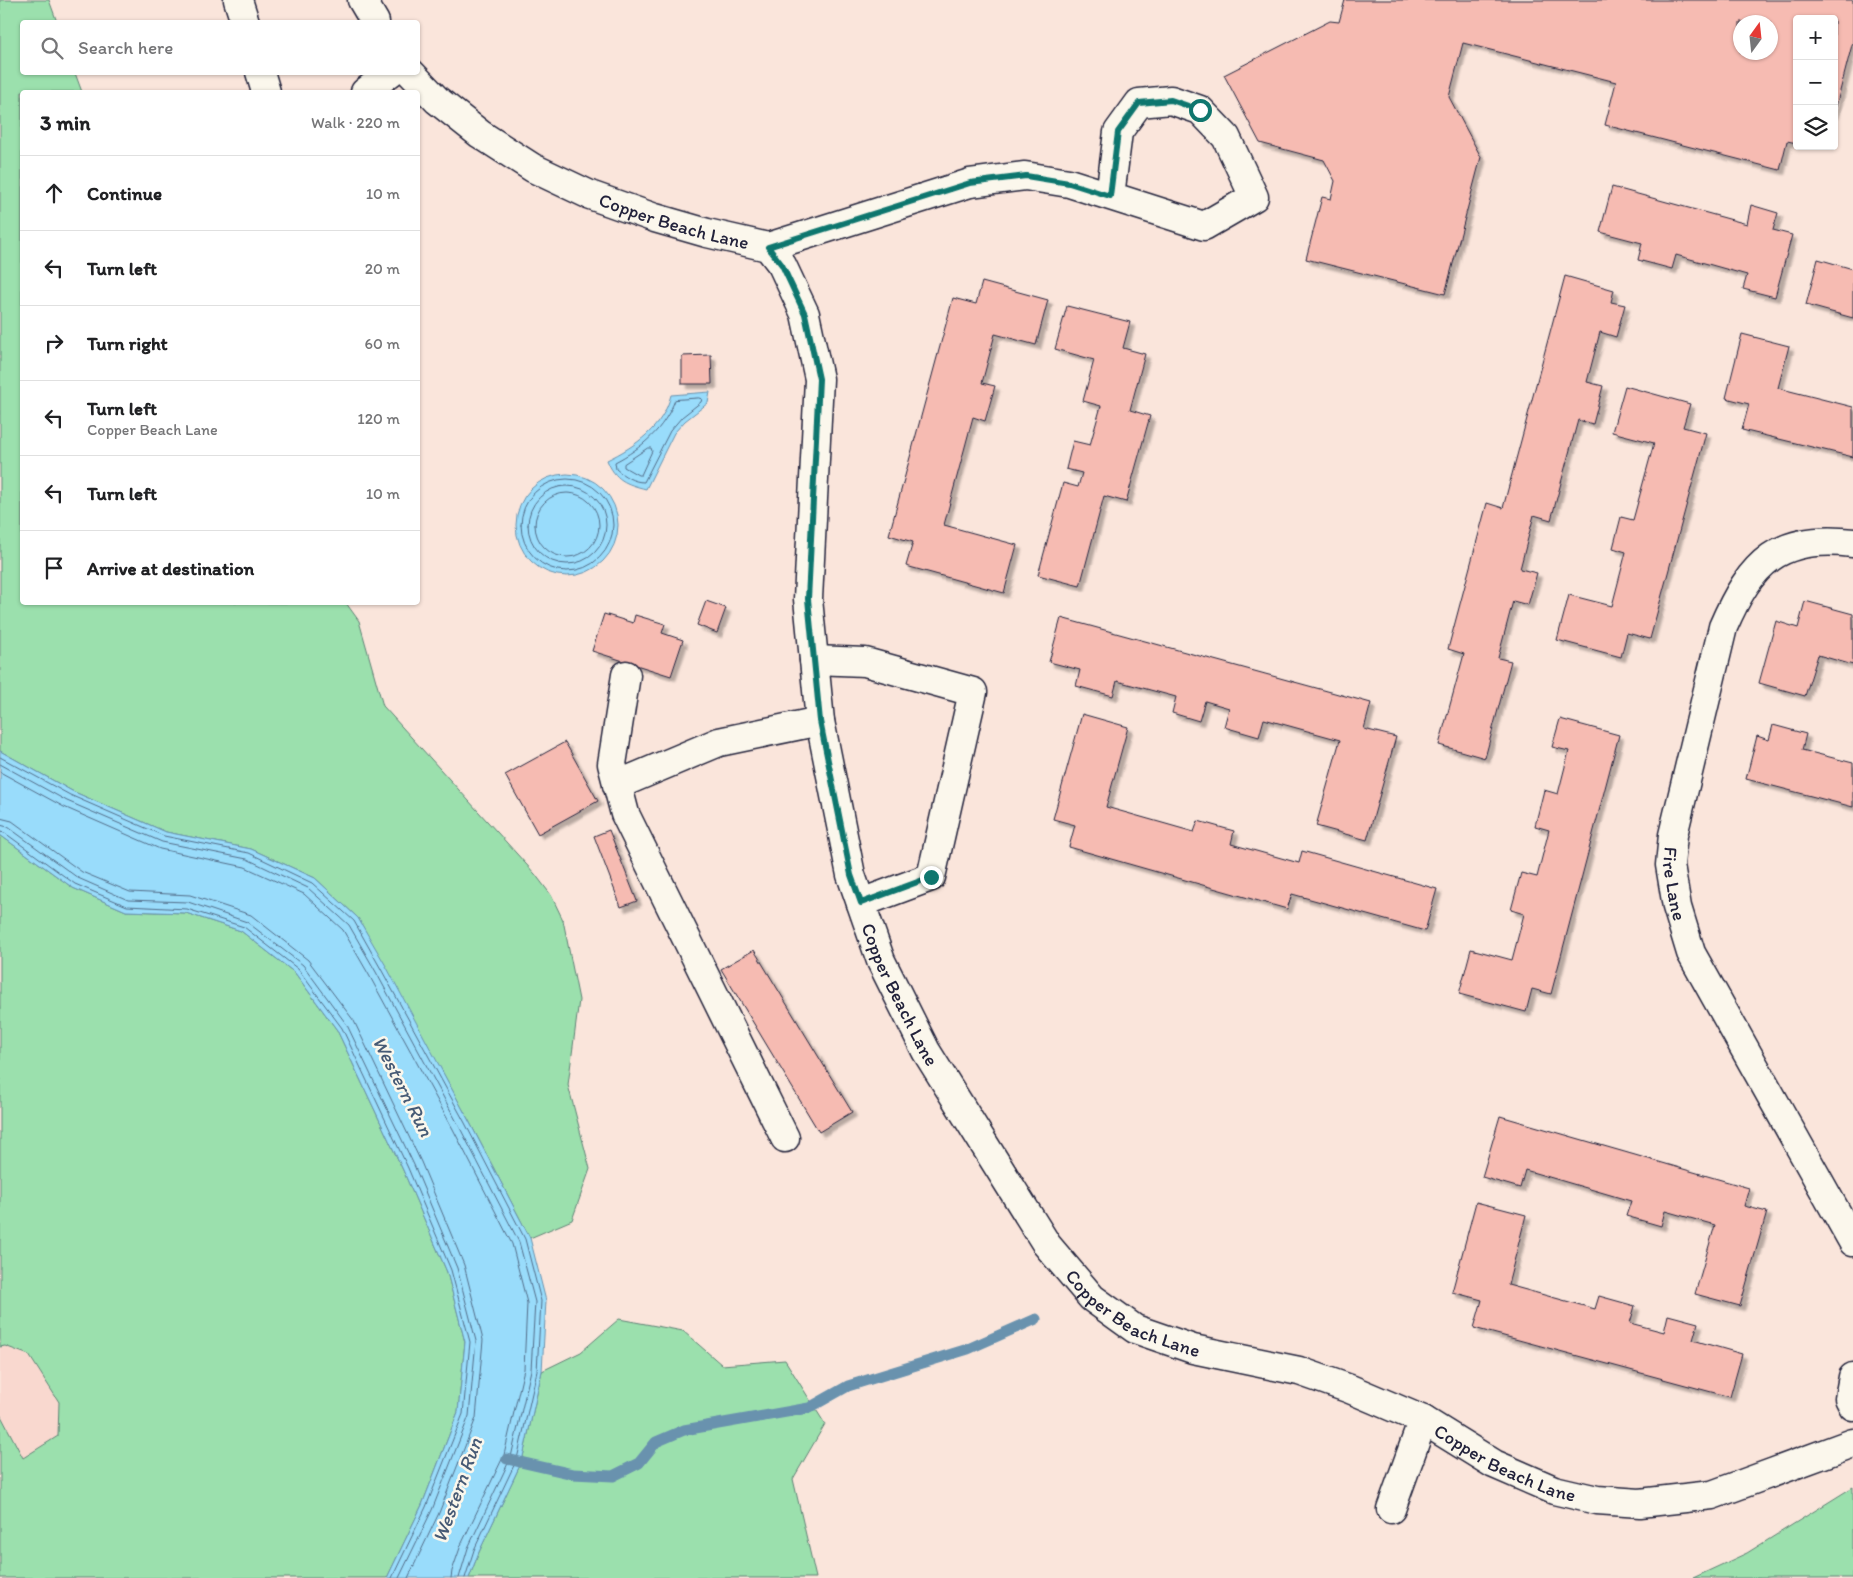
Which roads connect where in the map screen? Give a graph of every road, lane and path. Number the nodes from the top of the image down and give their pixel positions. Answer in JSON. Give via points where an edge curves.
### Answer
{"nodes":[{"id":1,"x":238,"y":0,"type":"edge"},
{"id":2,"x":362,"y":0,"type":"edge"},
{"id":3,"x":244,"y":20,"type":"edge"},
{"id":4,"x":374,"y":20,"type":"edge"},
{"id":5,"x":261,"y":75,"type":"edge"},
{"id":6,"x":387,"y":75,"type":"edge"},
{"id":7,"x":413,"y":75,"type":"edge"},
{"id":8,"x":265,"y":90,"type":"edge"},
{"id":9,"x":368,"y":90,"type":"edge"},
{"id":10,"x":1110,"y":196,"type":"junction"},
{"id":11,"x":768,"y":247,"type":"junction"},
{"id":12,"x":1853,"y":544,"type":"edge"},
{"id":13,"x":814,"y":660,"type":"junction"},
{"id":14,"x":626,"y":675,"type":"dead end"},
{"id":15,"x":820,"y":721,"type":"junction"},
{"id":16,"x":617,"y":785,"type":"junction"},
{"id":17,"x":861,"y":903,"type":"junction"},
{"id":18,"x":785,"y":1138,"type":"dead end"},
{"id":19,"x":1853,"y":1242,"type":"edge"},
{"id":20,"x":1853,"y":1377,"type":"edge"},
{"id":21,"x":1853,"y":1406,"type":"edge"},
{"id":22,"x":1423,"y":1420,"type":"junction"},
{"id":23,"x":1853,"y":1444,"type":"edge"},
{"id":24,"x":1391,"y":1509,"type":"dead end"}],
"edges":[{"from":1,"to":3,"type":"street"},
{"from":2,"to":4,"type":"street"},
{"from":5,"to":8,"type":"street"},
{"from":6,"to":9,"type":"street"},
{"from":7,"to":11,"type":"street","name":"Copper Beach Lane","via":[[437,100],[480,134],[533,168],[590,195],[655,218]]},
{"from":10,"to":10,"type":"street","via":[[1118,132],[1139,103],[1171,100],[1200,110],[1226,137],[1254,197],[1204,226]]},
{"from":10,"to":11,"type":"street","via":[[1069,183],[1026,176],[970,183]]},
{"from":11,"to":13,"type":"street","name":"Copper Beach Lane","via":[[782,265],[805,314],[819,379],[808,599]]},
{"from":12,"to":19,"type":"street","name":"Fire Lane","via":[[1836,541],[1789,547],[1767,559],[1736,596],[1723,627],[1673,835],[1670,865],[1677,907],[1691,953]]},
{"from":13,"to":15,"type":"street","name":"Copper Beach Lane"},
{"from":13,"to":17,"type":"street","via":[[865,662],[973,692],[931,877]]},
{"from":14,"to":16,"type":"street","via":[[612,764]]},
{"from":15,"to":16,"type":"street","via":[[719,742]]},
{"from":15,"to":17,"type":"street","name":"Copper Beach Lane","via":[[851,875]]},
{"from":16,"to":18,"type":"street","via":[[625,814]]},
{"from":17,"to":22,"type":"street","name":"Copper Beach Lane","via":[[881,961],[926,1051],[1047,1245],[1092,1298],[1135,1329],[1193,1349],[1299,1371]]},
{"from":20,"to":21,"type":"street","via":[[1849,1398]]},
{"from":22,"to":23,"type":"street","name":"Copper Beach Lane","via":[[1494,1464],[1554,1490],[1597,1500],[1640,1503],[1712,1495]]},
{"from":22,"to":24,"type":"street"}]}
